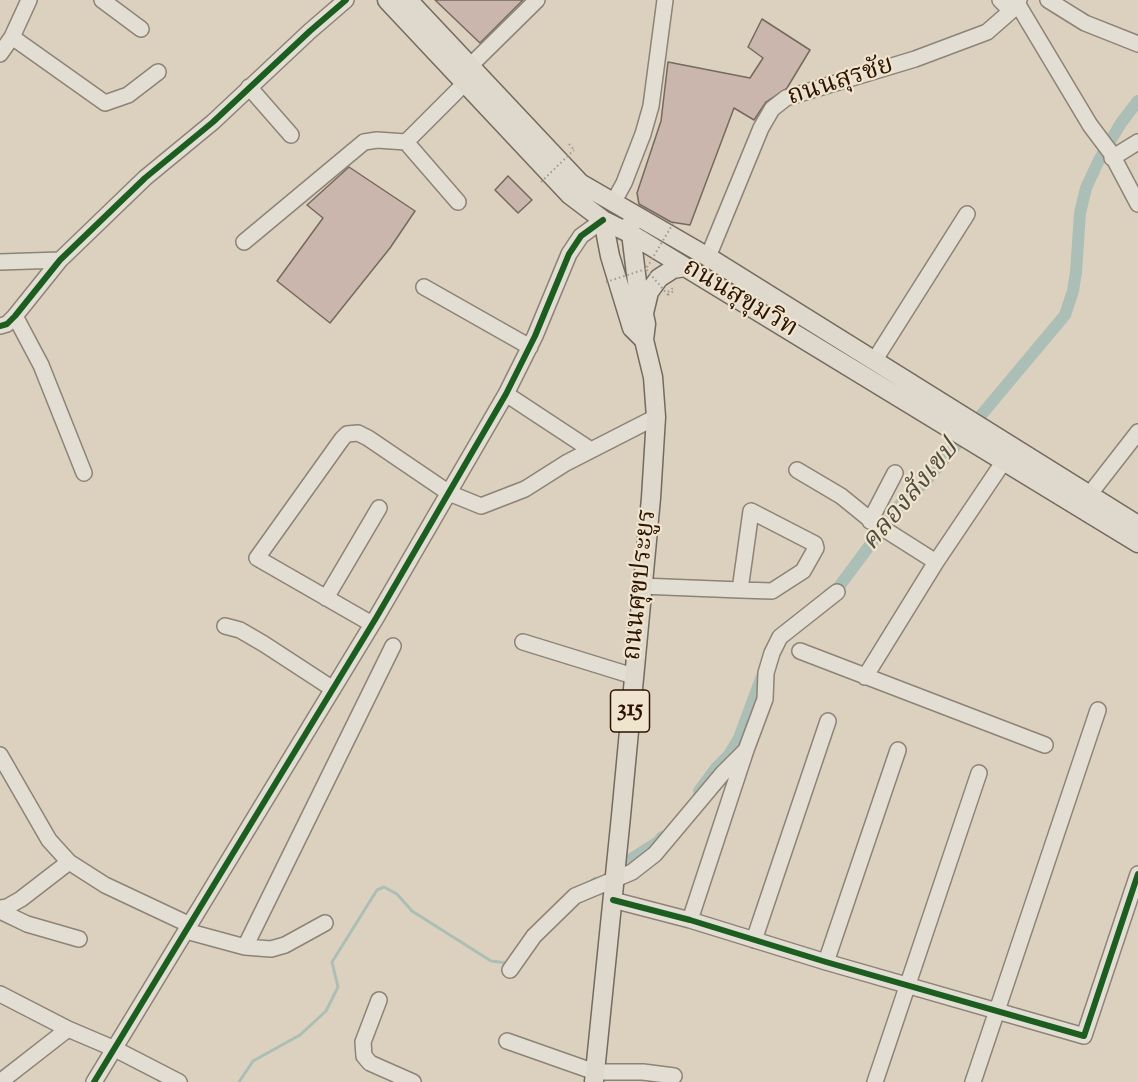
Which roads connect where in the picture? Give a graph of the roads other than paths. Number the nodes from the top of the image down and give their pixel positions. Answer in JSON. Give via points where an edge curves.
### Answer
{"nodes":[{"id":1,"x":29,"y":0,"type":"edge"},
{"id":2,"x":102,"y":0,"type":"edge"},
{"id":3,"x":346,"y":0,"type":"edge"},
{"id":4,"x":387,"y":0,"type":"edge"},
{"id":5,"x":408,"y":0,"type":"edge"},
{"id":6,"x":537,"y":0,"type":"edge"},
{"id":7,"x":664,"y":0,"type":"edge"},
{"id":8,"x":1048,"y":0,"type":"edge"},
{"id":9,"x":1012,"y":4,"type":"edge"},
{"id":10,"x":141,"y":29,"type":"dead end"},
{"id":11,"x":12,"y":37,"type":"junction"},
{"id":12,"x":1138,"y":44,"type":"edge"},
{"id":13,"x":0,"y":54,"type":"edge"},
{"id":14,"x":158,"y":72,"type":"dead end"},
{"id":15,"x":468,"y":75,"type":"junction"},
{"id":16,"x":249,"y":87,"type":"junction"},
{"id":17,"x":291,"y":135,"type":"dead end"},
{"id":18,"x":406,"y":142,"type":"junction"},
{"id":19,"x":1138,"y":142,"type":"edge"},
{"id":20,"x":1112,"y":155,"type":"junction"},
{"id":21,"x":458,"y":202,"type":"dead end"},
{"id":22,"x":1138,"y":204,"type":"edge"},
{"id":23,"x":621,"y":207,"type":"junction"},
{"id":24,"x":967,"y":214,"type":"dead end"},
{"id":25,"x":603,"y":220,"type":"junction"},
{"id":26,"x":631,"y":234,"type":"junction"},
{"id":27,"x":244,"y":242,"type":"dead end"},
{"id":28,"x":708,"y":257,"type":"junction"},
{"id":29,"x":60,"y":260,"type":"junction"},
{"id":30,"x":0,"y":262,"type":"edge"},
{"id":31,"x":685,"y":267,"type":"junction"},
{"id":32,"x":424,"y":287,"type":"dead end"},
{"id":33,"x":644,"y":314,"type":"junction"},
{"id":34,"x":15,"y":316,"type":"junction"},
{"id":35,"x":0,"y":326,"type":"edge"},
{"id":36,"x":644,"y":340,"type":"junction"},
{"id":37,"x":530,"y":347,"type":"junction"},
{"id":38,"x":874,"y":362,"type":"junction"},
{"id":39,"x":506,"y":394,"type":"junction"},
{"id":40,"x":656,"y":417,"type":"junction"},
{"id":41,"x":963,"y":426,"type":"junction"},
{"id":42,"x":1138,"y":432,"type":"edge"},
{"id":43,"x":982,"y":438,"type":"junction"},
{"id":44,"x":591,"y":450,"type":"junction"},
{"id":45,"x":1004,"y":461,"type":"junction"},
{"id":46,"x":797,"y":470,"type":"dead end"},
{"id":47,"x":84,"y":473,"type":"dead end"},
{"id":48,"x":895,"y":473,"type":"dead end"},
{"id":49,"x":449,"y":493,"type":"junction"},
{"id":50,"x":1081,"y":499,"type":"junction"},
{"id":51,"x":379,"y":508,"type":"dead end"},
{"id":52,"x":872,"y":521,"type":"junction"},
{"id":53,"x":1138,"y":525,"type":"edge"},
{"id":54,"x":1138,"y":543,"type":"edge"},
{"id":55,"x":936,"y":562,"type":"junction"},
{"id":56,"x":641,"y":586,"type":"junction"},
{"id":57,"x":740,"y":590,"type":"junction"},
{"id":58,"x":837,"y":592,"type":"dead end"},
{"id":59,"x":326,"y":598,"type":"junction"},
{"id":60,"x":372,"y":624,"type":"junction"},
{"id":61,"x":225,"y":626,"type":"dead end"},
{"id":62,"x":523,"y":642,"type":"dead end"},
{"id":63,"x":393,"y":646,"type":"dead end"},
{"id":64,"x":800,"y":651,"type":"dead end"},
{"id":65,"x":633,"y":676,"type":"junction"},
{"id":66,"x":865,"y":677,"type":"junction"},
{"id":67,"x":333,"y":689,"type":"junction"},
{"id":68,"x":1098,"y":710,"type":"dead end"},
{"id":69,"x":828,"y":721,"type":"dead end"},
{"id":70,"x":1045,"y":745,"type":"dead end"},
{"id":71,"x":746,"y":750,"type":"junction"},
{"id":72,"x":898,"y":750,"type":"dead end"},
{"id":73,"x":0,"y":755,"type":"edge"},
{"id":74,"x":979,"y":773,"type":"dead end"},
{"id":75,"x":69,"y":862,"type":"junction"},
{"id":76,"x":1138,"y":874,"type":"edge"},
{"id":77,"x":615,"y":880,"type":"junction"},
{"id":78,"x":613,"y":900,"type":"junction"},
{"id":79,"x":0,"y":910,"type":"edge"},
{"id":80,"x":690,"y":920,"type":"junction"},
{"id":81,"x":325,"y":923,"type":"dead end"},
{"id":82,"x":188,"y":928,"type":"junction"},
{"id":83,"x":79,"y":939,"type":"dead end"},
{"id":84,"x":754,"y":940,"type":"junction"},
{"id":85,"x":245,"y":947,"type":"junction"},
{"id":86,"x":826,"y":962,"type":"junction"},
{"id":87,"x":510,"y":970,"type":"dead end"},
{"id":88,"x":908,"y":986,"type":"junction"},
{"id":89,"x":0,"y":994,"type":"edge"},
{"id":90,"x":379,"y":1000,"type":"dead end"},
{"id":91,"x":997,"y":1011,"type":"junction"},
{"id":92,"x":68,"y":1029,"type":"junction"},
{"id":93,"x":507,"y":1041,"type":"dead end"},
{"id":94,"x":116,"y":1049,"type":"junction"},
{"id":95,"x":674,"y":1076,"type":"dead end"},
{"id":96,"x":594,"y":1077,"type":"edge"},
{"id":97,"x":0,"y":1082,"type":"edge"},
{"id":98,"x":94,"y":1082,"type":"edge"},
{"id":99,"x":179,"y":1082,"type":"edge"},
{"id":100,"x":413,"y":1082,"type":"edge"},
{"id":101,"x":875,"y":1082,"type":"edge"},
{"id":102,"x":973,"y":1082,"type":"edge"}],
"edges":[{"from":1,"to":11,"type":"street"},
{"from":2,"to":10,"type":"street"},
{"from":3,"to":16,"type":"street"},
{"from":4,"to":15,"type":"main road","name":"ถนนสุขุมวิท"},
{"from":5,"to":15,"type":"main road","name":"ถนนสุขุมวิท"},
{"from":6,"to":15,"type":"street"},
{"from":7,"to":23,"type":"street","via":[[651,106],[624,183]]},
{"from":8,"to":12,"type":"street","via":[[1085,23]]},
{"from":9,"to":20,"type":"street"},
{"from":9,"to":28,"type":"street","name":"ถนนสุรชัย","via":[[987,32],[915,59],[786,98],[772,109]]},
{"from":11,"to":13,"type":"street"},
{"from":11,"to":14,"type":"street","via":[[105,103],[128,95]]},
{"from":15,"to":18,"type":"street"},
{"from":15,"to":23,"type":"main road","name":"ถนนสุขุมวิท","via":[[580,183]]},
{"from":15,"to":25,"type":"main road","name":"ถนนสุขุมวิท","via":[[570,195]]},
{"from":16,"to":17,"type":"street"},
{"from":16,"to":29,"type":"street","via":[[145,178]]},
{"from":18,"to":21,"type":"street"},
{"from":18,"to":27,"type":"street","via":[[364,142]]},
{"from":19,"to":20,"type":"street"},
{"from":20,"to":22,"type":"street"},
{"from":23,"to":25,"type":"main road"},
{"from":23,"to":26,"type":"main road","name":"ถนนศุขประยูร"},
{"from":23,"to":28,"type":"main road","name":"ถนนสุขุมวิท"},
{"from":24,"to":38,"type":"street"},
{"from":25,"to":26,"type":"main road","name":"ถนนสุขุมวิท"},
{"from":25,"to":36,"type":"main road","name":"ถนนศุขประยูร","number":"315","via":[[632,328]]},
{"from":25,"to":37,"type":"street","via":[[581,236],[569,254]]},
{"from":26,"to":31,"type":"main road","name":"ถนนสุขุมวิท"},
{"from":26,"to":33,"type":"main road","name":"ถนนศุขประยูร","number":"315"},
{"from":28,"to":38,"type":"main road","name":"ถนนสุขุมวิท"},
{"from":29,"to":30,"type":"street"},
{"from":29,"to":34,"type":"street"},
{"from":31,"to":33,"type":"main road","via":[[665,272],[659,278],[649,292]]},
{"from":31,"to":41,"type":"main road","name":"ถนนสุขุมวิท"},
{"from":32,"to":37,"type":"street"},
{"from":33,"to":36,"type":"main road","name":"ถนนศุขประยูร","number":"315"},
{"from":34,"to":35,"type":"street"},
{"from":34,"to":47,"type":"street","via":[[41,365]]},
{"from":36,"to":40,"type":"main road","name":"ถนนศุขประยูร","number":"315","via":[[653,377]]},
{"from":37,"to":39,"type":"street"},
{"from":38,"to":41,"type":"main road","name":"ถนนสุขุมวิท"},
{"from":39,"to":44,"type":"street"},
{"from":39,"to":49,"type":"street"},
{"from":40,"to":44,"type":"street"},
{"from":40,"to":56,"type":"main road","name":"ถนนศุขประยูร","number":"315"},
{"from":41,"to":43,"type":"main road","name":"ถนนสุขุมวิท"},
{"from":42,"to":50,"type":"street"},
{"from":43,"to":45,"type":"main road","name":"ถนนสุขุมวิท"},
{"from":43,"to":50,"type":"main road","name":"ถนนสุขุมวิท"},
{"from":44,"to":49,"type":"street","via":[[525,489],[482,507]]},
{"from":45,"to":50,"type":"main road","name":"ถนนสุขุมวิท"},
{"from":45,"to":55,"type":"street"},
{"from":46,"to":52,"type":"street","via":[[841,496]]},
{"from":48,"to":52,"type":"street"},
{"from":49,"to":59,"type":"street","via":[[368,438],[358,433],[347,434],[257,558]]},
{"from":49,"to":60,"type":"street"},
{"from":50,"to":53,"type":"main road","name":"ถนนสุขุมวิท"},
{"from":50,"to":54,"type":"main road","name":"ถนนสุขุมวิท"},
{"from":51,"to":59,"type":"street"},
{"from":52,"to":55,"type":"street"},
{"from":55,"to":66,"type":"street"},
{"from":56,"to":57,"type":"street"},
{"from":56,"to":65,"type":"main road","name":"ถนนศุขประยูร","number":"315"},
{"from":57,"to":57,"type":"street","via":[[751,511],[814,544],[816,548],[803,571],[772,591]]},
{"from":58,"to":71,"type":"street","via":[[780,637],[766,673],[765,699]]},
{"from":59,"to":60,"type":"street"},
{"from":60,"to":67,"type":"street"},
{"from":61,"to":67,"type":"street","via":[[264,644]]},
{"from":62,"to":65,"type":"street"},
{"from":63,"to":85,"type":"street"},
{"from":64,"to":66,"type":"street"},
{"from":65,"to":77,"type":"main road","name":"ถนนศุขประยูร","number":"315"},
{"from":66,"to":70,"type":"street"},
{"from":67,"to":82,"type":"street"},
{"from":68,"to":91,"type":"street"},
{"from":69,"to":84,"type":"street"},
{"from":71,"to":77,"type":"street","via":[[655,854]]},
{"from":71,"to":80,"type":"street"},
{"from":72,"to":86,"type":"street"},
{"from":73,"to":75,"type":"street","via":[[49,840]]},
{"from":74,"to":88,"type":"street"},
{"from":75,"to":79,"type":"street"},
{"from":75,"to":82,"type":"street"},
{"from":76,"to":91,"type":"street","via":[[1084,1036]]},
{"from":77,"to":78,"type":"main road","name":"ถนนศุขประยูร","number":"315"},
{"from":77,"to":87,"type":"street","via":[[575,896],[534,936]]},
{"from":78,"to":80,"type":"street"},
{"from":78,"to":96,"type":"main road","name":"ถนนศุขประยูร","number":"315"},
{"from":79,"to":83,"type":"street","via":[[27,924]]},
{"from":80,"to":84,"type":"street"},
{"from":81,"to":85,"type":"street","via":[[285,945],[271,949]]},
{"from":82,"to":85,"type":"street"},
{"from":82,"to":94,"type":"street"},
{"from":84,"to":86,"type":"street"},
{"from":86,"to":88,"type":"street"},
{"from":88,"to":91,"type":"street"},
{"from":88,"to":101,"type":"street"},
{"from":89,"to":92,"type":"street"},
{"from":90,"to":100,"type":"street","via":[[363,1042],[364,1056],[370,1064]]},
{"from":91,"to":102,"type":"street"},
{"from":92,"to":94,"type":"street"},
{"from":92,"to":97,"type":"street"},
{"from":93,"to":96,"type":"street"},
{"from":94,"to":98,"type":"street"},
{"from":94,"to":99,"type":"street"},
{"from":95,"to":96,"type":"street","via":[[643,1072]]}]}
